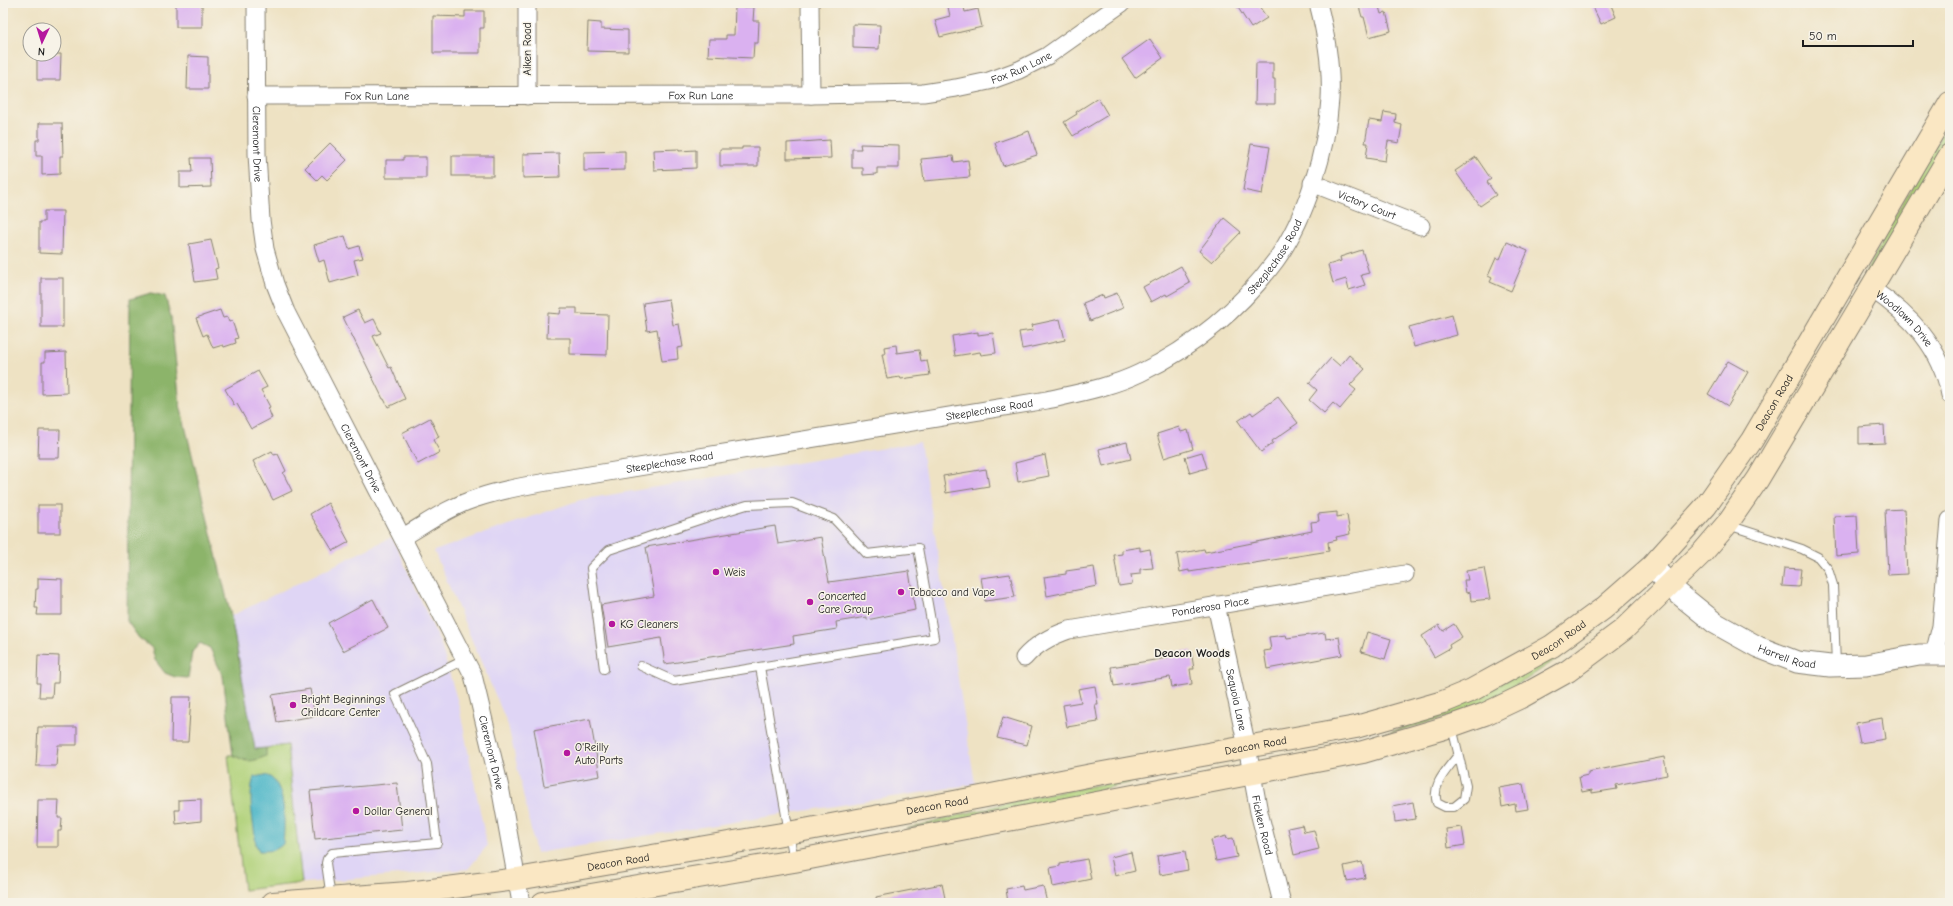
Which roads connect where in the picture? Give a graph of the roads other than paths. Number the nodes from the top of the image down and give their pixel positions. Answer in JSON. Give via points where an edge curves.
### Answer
{"nodes":[{"id":1,"x":256,"y":3,"type":"edge"},
{"id":2,"x":527,"y":3,"type":"edge"},
{"id":3,"x":810,"y":3,"type":"edge"},
{"id":4,"x":1122,"y":3,"type":"edge"},
{"id":5,"x":1318,"y":3,"type":"edge"},
{"id":6,"x":811,"y":95,"type":"junction"},
{"id":7,"x":256,"y":96,"type":"junction"},
{"id":8,"x":527,"y":96,"type":"junction"},
{"id":9,"x":1950,"y":102,"type":"edge"},
{"id":10,"x":1950,"y":155,"type":"edge"},
{"id":11,"x":1312,"y":183,"type":"junction"},
{"id":12,"x":1421,"y":226,"type":"dead end"},
{"id":13,"x":1872,"y":289,"type":"junction"},
{"id":14,"x":1950,"y":395,"type":"edge"},
{"id":15,"x":1950,"y":520,"type":"edge"},
{"id":16,"x":1727,"y":524,"type":"junction"},
{"id":17,"x":403,"y":536,"type":"junction"},
{"id":18,"x":1652,"y":566,"type":"junction"},
{"id":19,"x":1405,"y":574,"type":"dead end"},
{"id":20,"x":1670,"y":584,"type":"junction"},
{"id":21,"x":1216,"y":605,"type":"junction"},
{"id":22,"x":1942,"y":655,"type":"edge"},
{"id":23,"x":466,"y":658,"type":"junction"},
{"id":24,"x":1024,"y":658,"type":"dead end"},
{"id":25,"x":641,"y":666,"type":"dead end"},
{"id":26,"x":1836,"y":666,"type":"junction"},
{"id":27,"x":760,"y":667,"type":"junction"},
{"id":28,"x":604,"y":669,"type":"dead end"},
{"id":29,"x":1451,"y":726,"type":"junction"},
{"id":30,"x":1247,"y":747,"type":"junction"},
{"id":31,"x":1458,"y":755,"type":"junction"},
{"id":32,"x":1252,"y":772,"type":"junction"},
{"id":33,"x":788,"y":833,"type":"junction"},
{"id":34,"x":794,"y":861,"type":"junction"},
{"id":35,"x":517,"y":879,"type":"junction"},
{"id":36,"x":332,"y":899,"type":"junction"},
{"id":37,"x":273,"y":903,"type":"edge"},
{"id":38,"x":521,"y":903,"type":"edge"},
{"id":39,"x":543,"y":903,"type":"edge"},
{"id":40,"x":1282,"y":903,"type":"edge"}],
"edges":[{"from":1,"to":7,"type":"street","name":"Cleremont Drive"},
{"from":2,"to":8,"type":"street","name":"Aiken Road"},
{"from":3,"to":6,"type":"street"},
{"from":4,"to":6,"type":"street","name":"Fox Run Lane","via":[[1047,56],[990,81],[923,92]]},
{"from":5,"to":11,"type":"street","name":"Steeplechase Road","via":[[1326,37],[1330,98],[1327,131]]},
{"from":6,"to":8,"type":"street","name":"Fox Run Lane"},
{"from":7,"to":8,"type":"street","name":"Fox Run Lane"},
{"from":7,"to":17,"type":"street","name":"Cleremont Drive","via":[[260,220],[275,284],[286,312]]},
{"from":9,"to":18,"type":"main road","name":"Deacon Road","via":[[1752,440],[1706,506]]},
{"from":10,"to":13,"type":"main road"},
{"from":11,"to":12,"type":"street","name":"Victory Court"},
{"from":11,"to":17,"type":"street","name":"Steeplechase Road","via":[[1302,211],[1280,253],[1248,292],[1192,343],[1134,376],[1077,394],[1025,404],[496,492],[452,508]]},
{"from":13,"to":14,"type":"street","name":"Woodlawn Drive","via":[[1891,301],[1916,326],[1933,349],[1943,368]]},
{"from":13,"to":16,"type":"main road","via":[[1783,439]]},
{"from":15,"to":22,"type":"street","via":[[1941,626]]},
{"from":16,"to":20,"type":"main road"},
{"from":16,"to":26,"type":"lane","via":[[1802,549],[1818,557],[1828,569],[1833,585]]},
{"from":17,"to":23,"type":"street","name":"Cleremont Drive"},
{"from":18,"to":20,"type":"street","name":"Harrell Road"},
{"from":18,"to":30,"type":"main road","name":"Deacon Road","via":[[1604,608],[1552,646],[1472,690],[1443,702],[1356,727]]},
{"from":19,"to":21,"type":"street","name":"Ponderosa Place"},
{"from":20,"to":26,"type":"street","name":"Harrell Road","via":[[1715,623],[1758,647],[1797,662]]},
{"from":20,"to":29,"type":"main road","via":[[1623,630],[1568,671],[1523,696]]},
{"from":21,"to":24,"type":"street","name":"Ponderosa Place","via":[[1068,630],[1041,642]]},
{"from":21,"to":30,"type":"street","name":"Sequoia Lane"},
{"from":22,"to":26,"type":"street","name":"Harrell Road","via":[[1919,654],[1866,664]]},
{"from":23,"to":35,"type":"street","name":"Cleremont Drive","via":[[478,690]]},
{"from":23,"to":36,"type":"lane","via":[[396,694],[427,764],[437,844],[332,853],[326,859]]},
{"from":25,"to":27,"type":"lane","via":[[674,681]]},
{"from":27,"to":28,"type":"lane","via":[[934,638],[918,548],[867,554],[834,519],[792,503],[747,505],[609,550],[591,568]]},
{"from":27,"to":33,"type":"lane"},
{"from":29,"to":31,"type":"lane"},
{"from":29,"to":32,"type":"main road","via":[[1362,752]]},
{"from":30,"to":32,"type":"street","name":"Ficklen Road"},
{"from":30,"to":33,"type":"main road","name":"Deacon Road"},
{"from":31,"to":31,"type":"lane","via":[[1466,786],[1464,799],[1454,807],[1444,807],[1438,803],[1435,796],[1436,787]]},
{"from":32,"to":34,"type":"main road"},
{"from":32,"to":40,"type":"street","name":"Ficklen Road","via":[[1259,812]]},
{"from":33,"to":34,"type":"lane"},
{"from":33,"to":35,"type":"main road","name":"Deacon Road"},
{"from":34,"to":39,"type":"main road"},
{"from":35,"to":36,"type":"main road","name":"Deacon Road","via":[[408,893]]},
{"from":35,"to":38,"type":"street","name":"Cleremont Drive"},
{"from":36,"to":37,"type":"main road","name":"Deacon Road"}]}
